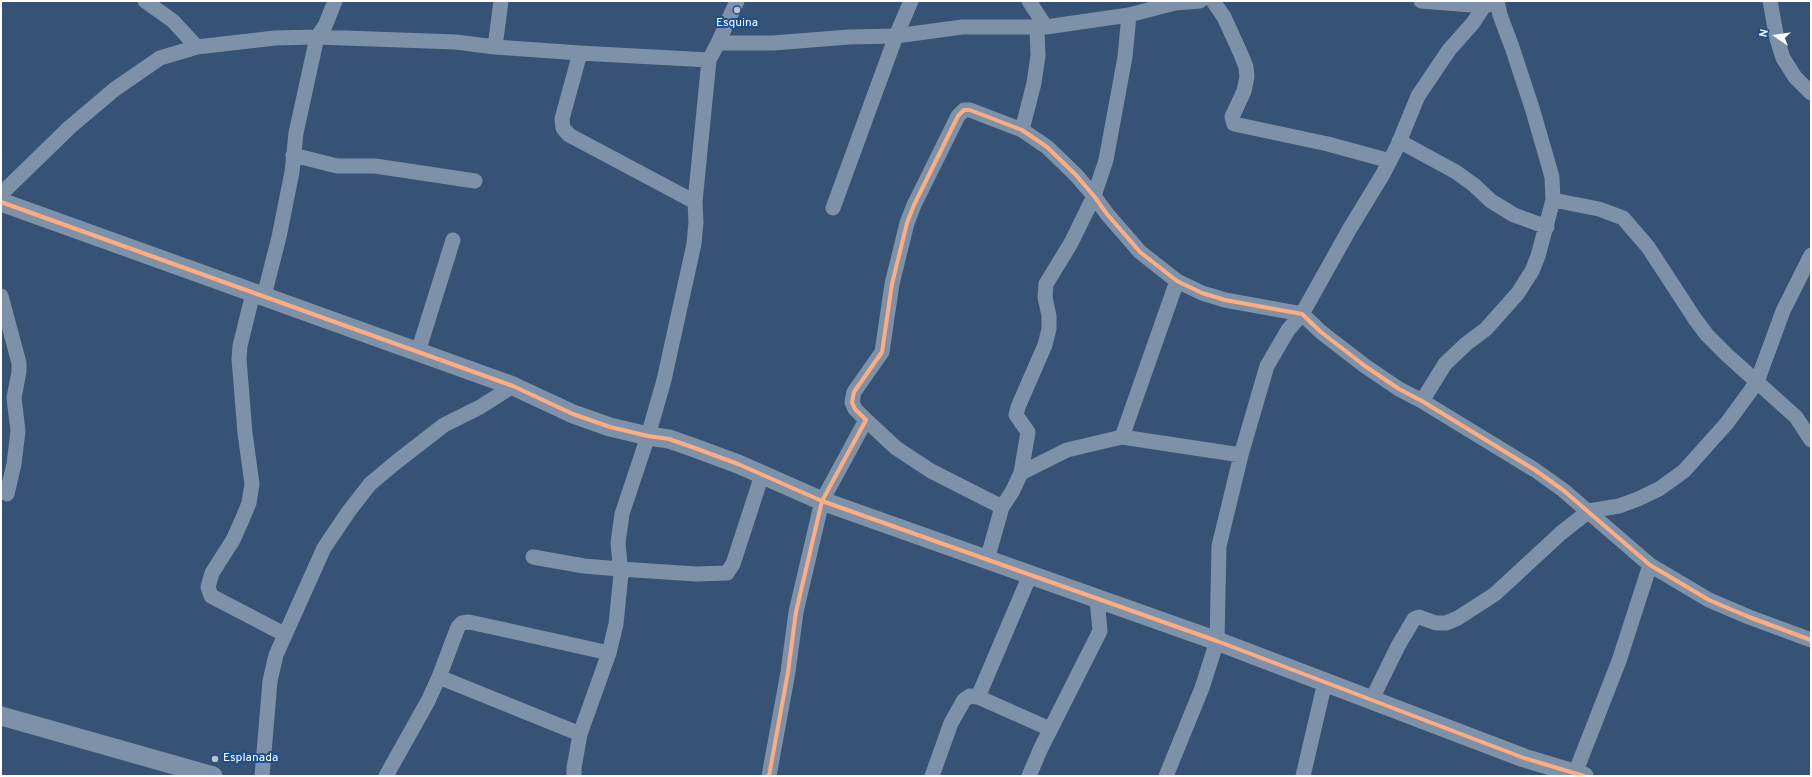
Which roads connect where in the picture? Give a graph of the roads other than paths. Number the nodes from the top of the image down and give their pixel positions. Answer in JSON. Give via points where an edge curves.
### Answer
{"nodes":[{"id":1,"x":145,"y":1,"type":"edge"},
{"id":2,"x":335,"y":1,"type":"edge"},
{"id":3,"x":501,"y":1,"type":"edge"},
{"id":4,"x":737,"y":1,"type":"edge"},
{"id":5,"x":911,"y":1,"type":"edge"},
{"id":6,"x":1029,"y":1,"type":"edge"},
{"id":7,"x":1200,"y":1,"type":"edge"},
{"id":8,"x":1213,"y":1,"type":"edge"},
{"id":9,"x":1421,"y":1,"type":"edge"},
{"id":10,"x":1770,"y":1,"type":"edge"},
{"id":11,"x":1176,"y":2,"type":"edge"},
{"id":12,"x":1495,"y":2,"type":"edge"},
{"id":13,"x":1129,"y":15,"type":"junction"},
{"id":14,"x":1042,"y":27,"type":"junction"},
{"id":15,"x":896,"y":36,"type":"junction"},
{"id":16,"x":317,"y":37,"type":"junction"},
{"id":17,"x":718,"y":42,"type":"junction"},
{"id":18,"x":197,"y":47,"type":"junction"},
{"id":19,"x":495,"y":47,"type":"junction"},
{"id":20,"x":580,"y":53,"type":"junction"},
{"id":21,"x":709,"y":60,"type":"junction"},
{"id":22,"x":1811,"y":93,"type":"edge"},
{"id":23,"x":1022,"y":130,"type":"junction"},
{"id":24,"x":1399,"y":141,"type":"junction"},
{"id":25,"x":293,"y":155,"type":"junction"},
{"id":26,"x":1390,"y":161,"type":"junction"},
{"id":27,"x":475,"y":181,"type":"dead end"},
{"id":28,"x":1,"y":194,"type":"edge"},
{"id":29,"x":1094,"y":196,"type":"junction"},
{"id":30,"x":1553,"y":200,"type":"junction"},
{"id":31,"x":1,"y":202,"type":"edge"},
{"id":32,"x":695,"y":202,"type":"junction"},
{"id":33,"x":833,"y":208,"type":"dead end"},
{"id":34,"x":1546,"y":226,"type":"junction"},
{"id":35,"x":453,"y":240,"type":"dead end"},
{"id":36,"x":1811,"y":255,"type":"edge"},
{"id":37,"x":1805,"y":278,"type":"edge"},
{"id":38,"x":1177,"y":281,"type":"junction"},
{"id":39,"x":259,"y":295,"type":"junction"},
{"id":40,"x":1,"y":296,"type":"edge"},
{"id":41,"x":1302,"y":314,"type":"junction"},
{"id":42,"x":418,"y":352,"type":"junction"},
{"id":43,"x":1757,"y":382,"type":"junction"},
{"id":44,"x":513,"y":386,"type":"junction"},
{"id":45,"x":1422,"y":401,"type":"junction"},
{"id":46,"x":1804,"y":418,"type":"edge"},
{"id":47,"x":866,"y":420,"type":"junction"},
{"id":48,"x":648,"y":436,"type":"junction"},
{"id":49,"x":1122,"y":437,"type":"junction"},
{"id":50,"x":1811,"y":440,"type":"edge"},
{"id":51,"x":1241,"y":454,"type":"junction"},
{"id":52,"x":1021,"y":473,"type":"junction"},
{"id":53,"x":762,"y":475,"type":"junction"},
{"id":54,"x":7,"y":494,"type":"dead end"},
{"id":55,"x":822,"y":501,"type":"junction"},
{"id":56,"x":1002,"y":507,"type":"junction"},
{"id":57,"x":1589,"y":511,"type":"junction"},
{"id":58,"x":533,"y":557,"type":"dead end"},
{"id":59,"x":987,"y":560,"type":"junction"},
{"id":60,"x":1650,"y":565,"type":"junction"},
{"id":61,"x":620,"y":569,"type":"junction"},
{"id":62,"x":1030,"y":575,"type":"junction"},
{"id":63,"x":1097,"y":599,"type":"junction"},
{"id":64,"x":284,"y":634,"type":"junction"},
{"id":65,"x":1811,"y":640,"type":"edge"},
{"id":66,"x":1218,"y":641,"type":"junction"},
{"id":67,"x":609,"y":653,"type":"junction"},
{"id":68,"x":440,"y":678,"type":"junction"},
{"id":69,"x":1325,"y":682,"type":"junction"},
{"id":70,"x":978,"y":697,"type":"junction"},
{"id":71,"x":1372,"y":699,"type":"junction"},
{"id":72,"x":1,"y":716,"type":"edge"},
{"id":73,"x":1050,"y":729,"type":"junction"},
{"id":74,"x":580,"y":734,"type":"junction"},
{"id":75,"x":1578,"y":775,"type":"edge"},
{"id":76,"x":213,"y":776,"type":"edge"},
{"id":77,"x":262,"y":776,"type":"edge"},
{"id":78,"x":386,"y":776,"type":"edge"},
{"id":79,"x":574,"y":776,"type":"edge"},
{"id":80,"x":769,"y":776,"type":"edge"},
{"id":81,"x":932,"y":776,"type":"edge"},
{"id":82,"x":1029,"y":776,"type":"edge"},
{"id":83,"x":1166,"y":776,"type":"edge"},
{"id":84,"x":1303,"y":776,"type":"edge"}],
"edges":[{"from":1,"to":18,"type":"street","via":[[173,21]]},
{"from":2,"to":16,"type":"street","via":[[325,26]]},
{"from":3,"to":19,"type":"street"},
{"from":4,"to":17,"type":"street"},
{"from":5,"to":15,"type":"street"},
{"from":6,"to":14,"type":"street"},
{"from":7,"to":11,"type":"street"},
{"from":8,"to":26,"type":"street","via":[[1224,17],[1246,67],[1244,91],[1232,117],[1234,124],[1328,144]]},
{"from":9,"to":12,"type":"street"},
{"from":10,"to":22,"type":"street","via":[[1783,58],[1795,77]]},
{"from":11,"to":13,"type":"street"},
{"from":12,"to":24,"type":"street","via":[[1449,50],[1429,78],[1418,96]]},
{"from":12,"to":30,"type":"street","via":[[1534,112],[1552,177]]},
{"from":13,"to":14,"type":"street"},
{"from":13,"to":29,"type":"street","via":[[1125,58],[1113,128]]},
{"from":14,"to":15,"type":"street","via":[[962,27]]},
{"from":14,"to":23,"type":"street","via":[[1034,83]]},
{"from":15,"to":17,"type":"street","via":[[773,43]]},
{"from":15,"to":33,"type":"street"},
{"from":16,"to":18,"type":"street","via":[[275,38]]},
{"from":16,"to":19,"type":"street","via":[[456,42]]},
{"from":16,"to":25,"type":"street"},
{"from":17,"to":21,"type":"street"},
{"from":18,"to":28,"type":"street","via":[[160,58],[115,89],[70,127]]},
{"from":19,"to":20,"type":"street"},
{"from":20,"to":21,"type":"street"},
{"from":20,"to":32,"type":"street","via":[[562,119],[563,128],[569,135]]},
{"from":21,"to":32,"type":"street"},
{"from":23,"to":29,"type":"street","via":[[1047,147]]},
{"from":23,"to":47,"type":"street","via":[[970,110],[964,110],[958,116],[907,223],[892,284],[882,352],[854,392],[852,402],[855,409]]},
{"from":24,"to":26,"type":"street"},
{"from":24,"to":34,"type":"street","via":[[1456,172],[1491,201],[1514,215]]},
{"from":25,"to":27,"type":"street","via":[[337,166],[375,166]]},
{"from":25,"to":39,"type":"street","via":[[279,237]]},
{"from":26,"to":41,"type":"street"},
{"from":29,"to":38,"type":"street","via":[[1140,252]]},
{"from":29,"to":52,"type":"street","via":[[1071,243],[1046,284],[1049,329],[1016,415],[1028,432]]},
{"from":30,"to":34,"type":"street"},
{"from":30,"to":43,"type":"street","via":[[1599,209],[1623,218],[1648,248],[1708,335]]},
{"from":31,"to":39,"type":"street"},
{"from":32,"to":48,"type":"street","via":[[694,244],[664,380]]},
{"from":34,"to":45,"type":"street","via":[[1532,271],[1518,293],[1486,329],[1445,364]]},
{"from":35,"to":42,"type":"street"},
{"from":36,"to":37,"type":"street"},
{"from":37,"to":43,"type":"street","via":[[1780,318]]},
{"from":38,"to":41,"type":"street","via":[[1225,300]]},
{"from":38,"to":49,"type":"street"},
{"from":39,"to":42,"type":"street"},
{"from":39,"to":64,"type":"street","via":[[240,346],[239,359],[252,484],[249,503],[233,540],[212,573],[208,587],[211,596]]},
{"from":40,"to":54,"type":"street","via":[[19,363],[14,398],[18,431]]},
{"from":41,"to":45,"type":"street","via":[[1365,366]]},
{"from":41,"to":51,"type":"street","via":[[1288,330],[1267,366]]},
{"from":42,"to":44,"type":"street"},
{"from":43,"to":46,"type":"street"},
{"from":43,"to":57,"type":"street","via":[[1727,423],[1684,471],[1638,499],[1619,506]]},
{"from":44,"to":48,"type":"street","via":[[573,414],[610,427]]},
{"from":44,"to":64,"type":"street","via":[[480,407],[444,425],[370,484],[324,548]]},
{"from":45,"to":57,"type":"street","via":[[1535,470]]},
{"from":46,"to":50,"type":"street"},
{"from":47,"to":55,"type":"street"},
{"from":47,"to":56,"type":"street","via":[[896,448],[931,471]]},
{"from":48,"to":53,"type":"street","via":[[669,439]]},
{"from":48,"to":61,"type":"street","via":[[622,514],[619,536]]},
{"from":49,"to":51,"type":"street"},
{"from":49,"to":52,"type":"street","via":[[1067,450]]},
{"from":51,"to":66,"type":"street","via":[[1218,546]]},
{"from":52,"to":56,"type":"street"},
{"from":53,"to":55,"type":"street"},
{"from":53,"to":61,"type":"street","via":[[733,564],[727,573],[696,574]]},
{"from":55,"to":59,"type":"street"},
{"from":55,"to":80,"type":"street","via":[[796,612]]},
{"from":56,"to":59,"type":"street"},
{"from":57,"to":60,"type":"street"},
{"from":57,"to":71,"type":"street","via":[[1561,533],[1495,594],[1458,618],[1446,623],[1414,619]]},
{"from":58,"to":61,"type":"street"},
{"from":59,"to":62,"type":"street"},
{"from":60,"to":65,"type":"street","via":[[1709,600]]},
{"from":60,"to":75,"type":"street"},
{"from":61,"to":67,"type":"street","via":[[620,599]]},
{"from":62,"to":63,"type":"street"},
{"from":62,"to":70,"type":"street"},
{"from":63,"to":66,"type":"street"},
{"from":63,"to":73,"type":"street","via":[[1100,631]]},
{"from":64,"to":77,"type":"street","via":[[270,681]]},
{"from":66,"to":69,"type":"street"},
{"from":66,"to":83,"type":"street"},
{"from":67,"to":68,"type":"street","via":[[521,632],[469,622],[462,623],[458,627]]},
{"from":67,"to":74,"type":"street"},
{"from":68,"to":74,"type":"street"},
{"from":68,"to":78,"type":"street"},
{"from":69,"to":71,"type":"street"},
{"from":69,"to":84,"type":"street"},
{"from":70,"to":73,"type":"street"},
{"from":70,"to":81,"type":"street","via":[[970,696],[964,700],[951,723]]},
{"from":71,"to":75,"type":"street","via":[[1524,758]]},
{"from":72,"to":76,"type":"street"},
{"from":73,"to":82,"type":"street"},
{"from":74,"to":79,"type":"street"}]}
